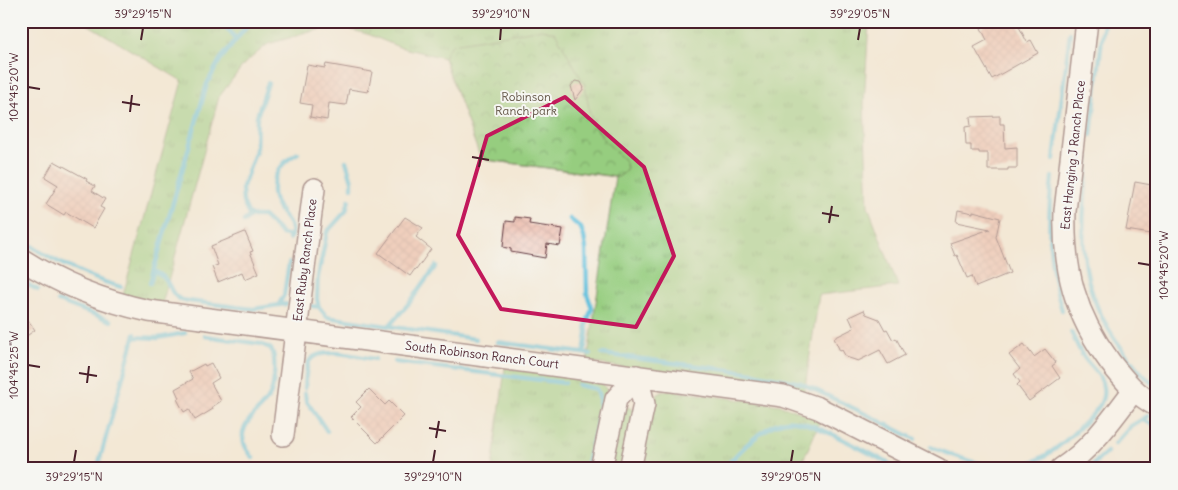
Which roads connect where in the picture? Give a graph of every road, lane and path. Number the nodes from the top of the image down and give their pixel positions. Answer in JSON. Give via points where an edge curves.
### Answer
{"nodes":[{"id":1,"x":1088,"y":21,"type":"edge"},
{"id":2,"x":314,"y":189,"type":"dead end"},
{"id":3,"x":21,"y":259,"type":"edge"},
{"id":4,"x":297,"y":331,"type":"junction"},
{"id":5,"x":637,"y":376,"type":"junction"},
{"id":6,"x":1133,"y":391,"type":"junction"},
{"id":7,"x":1157,"y":406,"type":"edge"},
{"id":8,"x":283,"y":435,"type":"dead end"},
{"id":9,"x":601,"y":469,"type":"edge"},
{"id":10,"x":630,"y":469,"type":"edge"},
{"id":11,"x":938,"y":469,"type":"edge"},
{"id":12,"x":1061,"y":469,"type":"edge"}],
"edges":[{"from":1,"to":6,"type":"street","name":"East Hanging J Ranch Place","via":[[1065,210],[1067,265],[1076,301],[1086,323],[1103,353]]},
{"from":2,"to":4,"type":"street","name":"East Ruby Ranch Place"},
{"from":3,"to":4,"type":"street","name":"South Robinson Ranch Court","via":[[72,287],[133,308]]},
{"from":4,"to":5,"type":"street","name":"South Robinson Ranch Court"},
{"from":4,"to":8,"type":"street","name":"East Ruby Ranch Place"},
{"from":5,"to":9,"type":"street","via":[[616,399]]},
{"from":5,"to":10,"type":"street","via":[[644,404]]},
{"from":5,"to":11,"type":"street","name":"South Robinson Ranch Court","via":[[783,396],[818,408]]},
{"from":6,"to":7,"type":"street","name":"East Hanging J Ranch Place"},
{"from":6,"to":12,"type":"street","via":[[1083,452]]}]}
